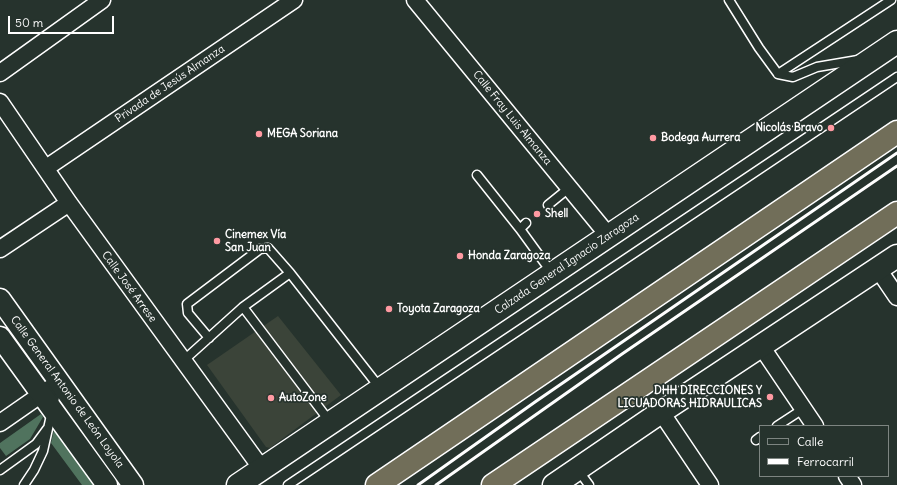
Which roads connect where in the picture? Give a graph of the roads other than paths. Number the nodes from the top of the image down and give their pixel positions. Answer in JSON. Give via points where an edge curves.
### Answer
{"nodes":[{"id":1,"x":102,"y":0,"type":"edge"},
{"id":2,"x":294,"y":0,"type":"edge"},
{"id":3,"x":415,"y":0,"type":"edge"},
{"id":4,"x":729,"y":0,"type":"edge"},
{"id":5,"x":891,"y":0,"type":"edge"},
{"id":6,"x":897,"y":42,"type":"edge"},
{"id":7,"x":872,"y":58,"type":"junction"},
{"id":8,"x":0,"y":73,"type":"edge"},
{"id":9,"x":778,"y":74,"type":"junction"},
{"id":10,"x":897,"y":77,"type":"edge"},
{"id":11,"x":0,"y":102,"type":"edge"},
{"id":12,"x":897,"y":132,"type":"edge"},
{"id":13,"x":46,"y":168,"type":"junction"},
{"id":14,"x":477,"y":176,"type":"dead end"},
{"id":15,"x":569,"y":188,"type":"junction"},
{"id":16,"x":69,"y":204,"type":"junction"},
{"id":17,"x":548,"y":205,"type":"dead end"},
{"id":18,"x":897,"y":213,"type":"edge"},
{"id":19,"x":526,"y":223,"type":"dead end"},
{"id":20,"x":520,"y":229,"type":"junction"},
{"id":21,"x":608,"y":236,"type":"junction"},
{"id":22,"x":0,"y":249,"type":"edge"},
{"id":23,"x":897,"y":256,"type":"edge"},
{"id":24,"x":878,"y":269,"type":"junction"},
{"id":25,"x":290,"y":273,"type":"junction"},
{"id":26,"x":553,"y":274,"type":"junction"},
{"id":27,"x":897,"y":297,"type":"edge"},
{"id":28,"x":0,"y":299,"type":"edge"},
{"id":29,"x":243,"y":307,"type":"junction"},
{"id":30,"x":0,"y":337,"type":"edge"},
{"id":31,"x":209,"y":338,"type":"junction"},
{"id":32,"x":761,"y":346,"type":"junction"},
{"id":33,"x":183,"y":361,"type":"junction"},
{"id":34,"x":59,"y":382,"type":"junction"},
{"id":35,"x":381,"y":389,"type":"junction"},
{"id":36,"x":41,"y":393,"type":"junction"},
{"id":37,"x":803,"y":409,"type":"junction"},
{"id":38,"x":661,"y":412,"type":"junction"},
{"id":39,"x":51,"y":418,"type":"junction"},
{"id":40,"x":0,"y":423,"type":"edge"},
{"id":41,"x":331,"y":423,"type":"junction"},
{"id":42,"x":779,"y":425,"type":"edge"},
{"id":43,"x":814,"y":425,"type":"edge"},
{"id":44,"x":262,"y":469,"type":"junction"},
{"id":45,"x":0,"y":470,"type":"edge"},
{"id":46,"x":583,"y":477,"type":"edge"},
{"id":47,"x":24,"y":485,"type":"edge"},
{"id":48,"x":107,"y":485,"type":"edge"},
{"id":49,"x":133,"y":485,"type":"edge"},
{"id":50,"x":238,"y":485,"type":"edge"},
{"id":51,"x":288,"y":485,"type":"edge"},
{"id":52,"x":377,"y":485,"type":"edge"},
{"id":53,"x":493,"y":485,"type":"edge"},
{"id":54,"x":554,"y":485,"type":"edge"},
{"id":55,"x":710,"y":485,"type":"edge"}],
"edges":[{"from":1,"to":8,"type":"street"},
{"from":2,"to":13,"type":"street","name":"Privada de Jesús Almanza"},
{"from":3,"to":15,"type":"street","name":"Calle Fray Luis Almanza"},
{"from":4,"to":9,"type":"lane"},
{"from":5,"to":9,"type":"lane"},
{"from":6,"to":7,"type":"main road","name":"Calzada General Ignacio Zaragoza"},
{"from":7,"to":9,"type":"lane","via":[[830,63],[793,77]]},
{"from":7,"to":21,"type":"main road","name":"Calzada General Ignacio Zaragoza"},
{"from":10,"to":51,"type":"lane"},
{"from":11,"to":13,"type":"street","name":"Calle José Arrese"},
{"from":12,"to":52,"type":"highway"},
{"from":13,"to":16,"type":"street","name":"Calle José Arrese"},
{"from":14,"to":20,"type":"lane"},
{"from":15,"to":17,"type":"lane"},
{"from":15,"to":21,"type":"street","name":"Calle Fray Luis Almanza"},
{"from":16,"to":22,"type":"street"},
{"from":16,"to":33,"type":"street","name":"Calle José Arrese"},
{"from":18,"to":53,"type":"highway"},
{"from":19,"to":20,"type":"lane"},
{"from":20,"to":26,"type":"lane"},
{"from":21,"to":26,"type":"main road","name":"Calzada General Ignacio Zaragoza"},
{"from":23,"to":24,"type":"main road"},
{"from":24,"to":27,"type":"street"},
{"from":24,"to":32,"type":"main road"},
{"from":25,"to":29,"type":"lane"},
{"from":25,"to":31,"type":"lane","via":[[272,250],[264,247],[190,301],[187,304],[188,313]]},
{"from":25,"to":35,"type":"lane"},
{"from":26,"to":35,"type":"main road","name":"Calzada General Ignacio Zaragoza"},
{"from":28,"to":34,"type":"street","name":"Calle General Antonio de León Loyola"},
{"from":29,"to":31,"type":"lane"},
{"from":29,"to":41,"type":"lane"},
{"from":30,"to":36,"type":"street","name":"Calle General Antonio de León Loyola"},
{"from":31,"to":33,"type":"lane"},
{"from":32,"to":37,"type":"street"},
{"from":32,"to":38,"type":"main road"},
{"from":33,"to":44,"type":"street","name":"Calle José Arrese"},
{"from":34,"to":36,"type":"street"},
{"from":34,"to":39,"type":"lane"},
{"from":34,"to":49,"type":"street","name":"Calle General Antonio de León Loyola"},
{"from":35,"to":41,"type":"main road","name":"Calzada General Ignacio Zaragoza"},
{"from":36,"to":39,"type":"street","name":"Calle General Antonio de León Loyola"},
{"from":36,"to":40,"type":"street"},
{"from":37,"to":42,"type":"lane"},
{"from":37,"to":43,"type":"street"},
{"from":38,"to":46,"type":"main road"},
{"from":38,"to":55,"type":"street"},
{"from":39,"to":45,"type":"lane","via":[[36,444]]},
{"from":39,"to":47,"type":"lane","via":[[43,451]]},
{"from":39,"to":48,"type":"street","name":"Calle General Antonio de León Loyola"},
{"from":41,"to":44,"type":"main road","name":"Calzada General Ignacio Zaragoza"},
{"from":44,"to":50,"type":"main road","name":"Calzada General Ignacio Zaragoza"},
{"from":46,"to":54,"type":"main road"}]}
